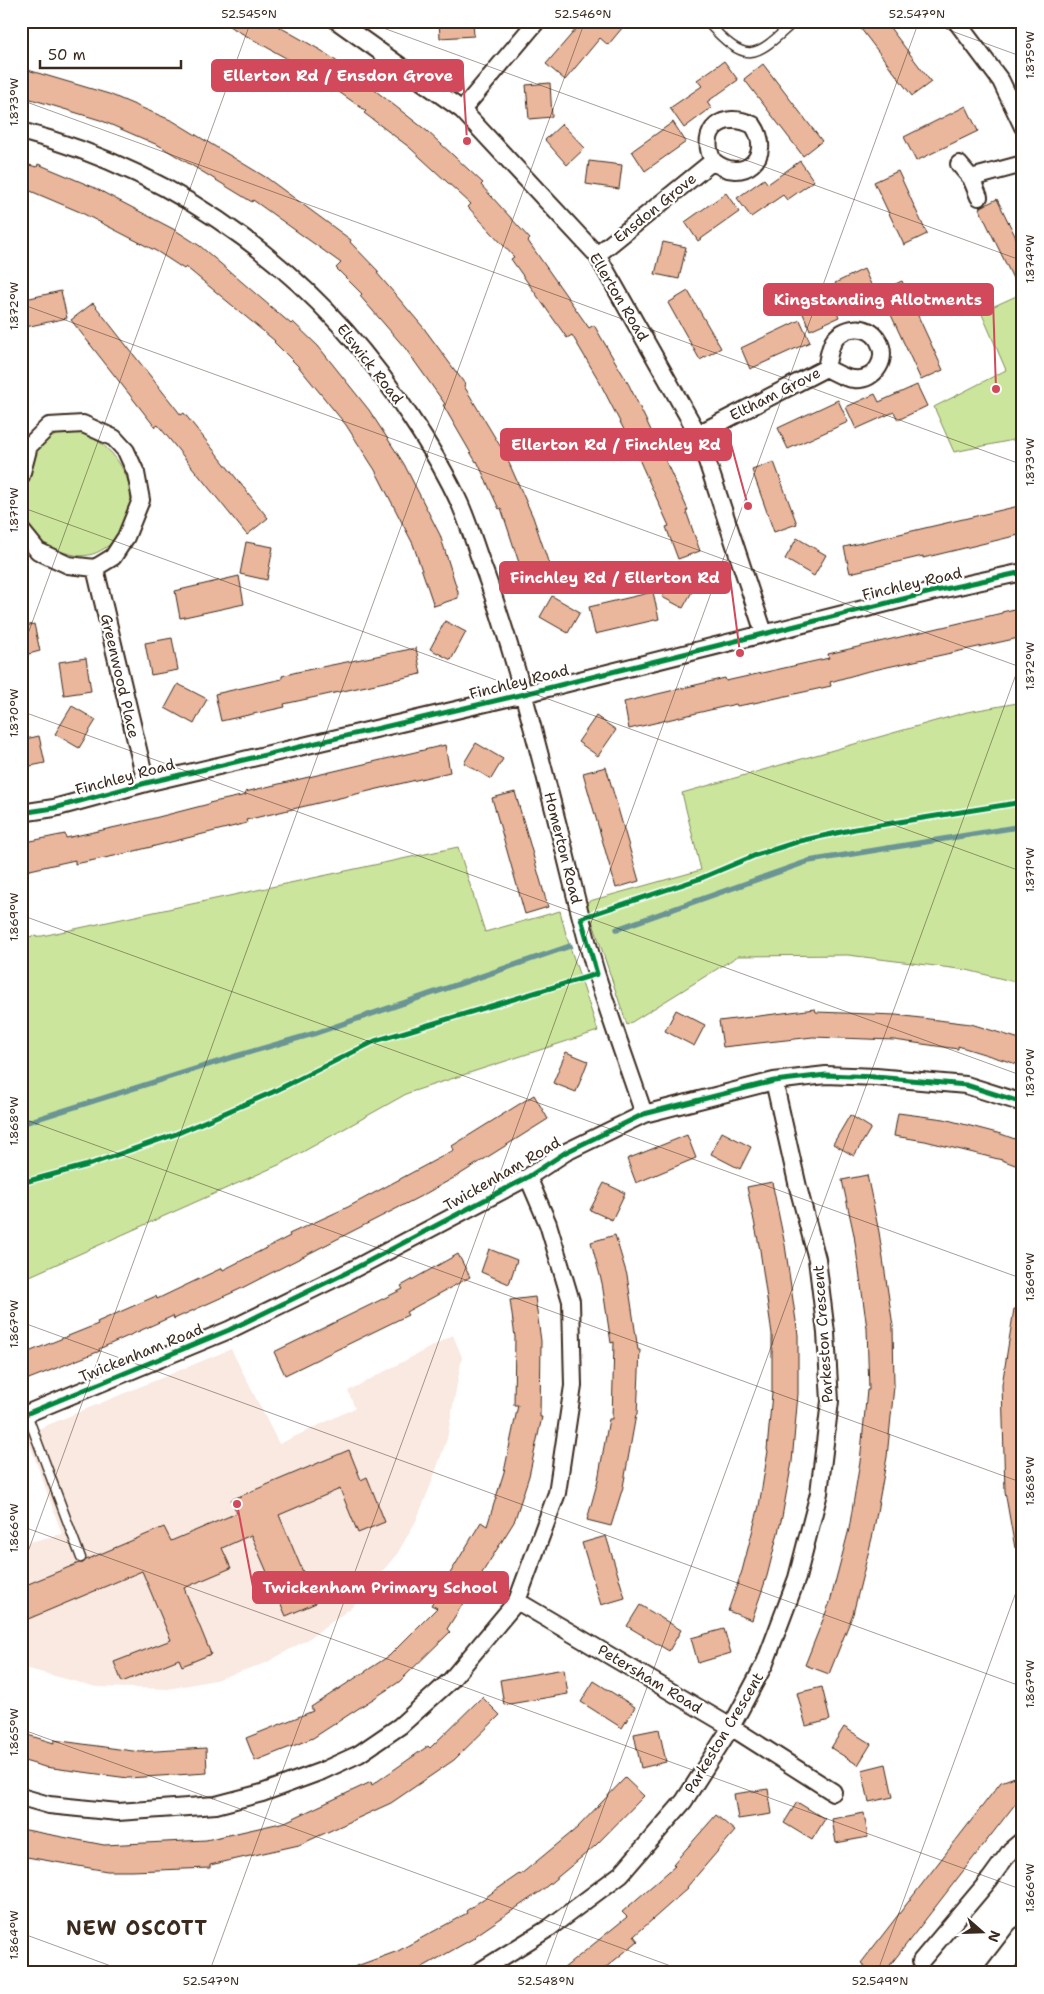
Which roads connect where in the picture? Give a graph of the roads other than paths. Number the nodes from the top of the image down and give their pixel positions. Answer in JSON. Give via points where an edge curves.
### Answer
{"nodes":[{"id":1,"x":337,"y":21,"type":"edge"},
{"id":2,"x":537,"y":21,"type":"edge"},
{"id":3,"x":706,"y":21,"type":"edge"},
{"id":4,"x":795,"y":21,"type":"edge"},
{"id":5,"x":956,"y":21,"type":"edge"},
{"id":6,"x":462,"y":110,"type":"junction"},
{"id":7,"x":1023,"y":127,"type":"edge"},
{"id":8,"x":21,"y":131,"type":"edge"},
{"id":9,"x":713,"y":161,"type":"dead end"},
{"id":10,"x":959,"y":164,"type":"dead end"},
{"id":11,"x":1023,"y":164,"type":"edge"},
{"id":12,"x":971,"y":178,"type":"junction"},
{"id":13,"x":979,"y":197,"type":"dead end"},
{"id":14,"x":596,"y":255,"type":"junction"},
{"id":15,"x":826,"y":368,"type":"dead end"},
{"id":16,"x":698,"y":434,"type":"junction"},
{"id":17,"x":21,"y":476,"type":"edge"},
{"id":18,"x":21,"y":530,"type":"edge"},
{"id":19,"x":95,"y":568,"type":"junction"},
{"id":20,"x":1023,"y":572,"type":"edge"},
{"id":21,"x":764,"y":634,"type":"junction"},
{"id":22,"x":524,"y":694,"type":"junction"},
{"id":23,"x":146,"y":783,"type":"junction"},
{"id":24,"x":21,"y":813,"type":"edge"},
{"id":25,"x":774,"y":1081,"type":"junction"},
{"id":26,"x":1023,"y":1103,"type":"edge"},
{"id":27,"x":644,"y":1114,"type":"junction"},
{"id":28,"x":528,"y":1177,"type":"junction"},
{"id":29,"x":24,"y":1415,"type":"edge"},
{"id":30,"x":81,"y":1558,"type":"dead end"},
{"id":31,"x":517,"y":1601,"type":"junction"},
{"id":32,"x":731,"y":1727,"type":"junction"},
{"id":33,"x":833,"y":1792,"type":"dead end"},
{"id":34,"x":21,"y":1797,"type":"edge"},
{"id":35,"x":1023,"y":1840,"type":"edge"},
{"id":36,"x":1023,"y":1938,"type":"edge"},
{"id":37,"x":921,"y":1961,"type":"dead end"},
{"id":38,"x":477,"y":1973,"type":"edge"},
{"id":39,"x":996,"y":1973,"type":"edge"}],
"edges":[{"from":1,"to":6,"type":"street","name":"Ellerton Road"},
{"from":2,"to":6,"type":"street"},
{"from":3,"to":4,"type":"lane","via":[[734,47],[753,53]]},
{"from":5,"to":7,"type":"street","via":[[1001,81]]},
{"from":6,"to":14,"type":"street","name":"Ellerton Road"},
{"from":8,"to":22,"type":"street","name":"Elswick Road","via":[[132,170],[212,215],[265,254],[347,331],[389,384],[435,456],[460,504],[498,607]]},
{"from":9,"to":14,"type":"street","name":"Ensdon Grove"},
{"from":10,"to":12,"type":"street"},
{"from":11,"to":12,"type":"street"},
{"from":12,"to":13,"type":"street"},
{"from":14,"to":16,"type":"street","name":"Ellerton Road"},
{"from":15,"to":16,"type":"street","name":"Eltham Grove"},
{"from":16,"to":21,"type":"street","name":"Ellerton Road"},
{"from":17,"to":19,"type":"street","via":[[30,446],[49,426],[83,424],[114,438],[126,451],[136,473],[141,500],[126,537],[113,557]]},
{"from":18,"to":19,"type":"street","via":[[38,551],[68,565]]},
{"from":19,"to":23,"type":"street","name":"Greenwood Place"},
{"from":20,"to":21,"type":"street","name":"Finchley Road"},
{"from":21,"to":22,"type":"street","name":"Finchley Road"},
{"from":22,"to":23,"type":"street","name":"Finchley Road"},
{"from":22,"to":27,"type":"street","name":"Homerton Road","via":[[596,974]]},
{"from":23,"to":24,"type":"street","name":"Finchley Road","via":[[54,808]]},
{"from":25,"to":26,"type":"street","name":"Twickenham Road","via":[[826,1076],[876,1077],[966,1085]]},
{"from":25,"to":27,"type":"street","name":"Twickenham Road"},
{"from":25,"to":32,"type":"street","name":"Parkeston Crescent","via":[[817,1259],[830,1401],[819,1493],[797,1578],[765,1663]]},
{"from":27,"to":28,"type":"street","name":"Twickenham Road","via":[[566,1152]]},
{"from":28,"to":29,"type":"street","name":"Twickenham Road","via":[[348,1272],[229,1330]]},
{"from":28,"to":31,"type":"street","via":[[548,1224],[571,1301],[573,1386],[558,1493]]},
{"from":29,"to":30,"type":"lane"},
{"from":31,"to":32,"type":"street","name":"Petersham Road"},
{"from":31,"to":34,"type":"street","via":[[451,1680],[400,1726],[359,1754],[322,1771],[262,1793],[216,1805],[118,1812],[49,1805]]},
{"from":32,"to":33,"type":"street","name":"Petersham Road"},
{"from":32,"to":38,"type":"street","name":"Parkeston Crescent","via":[[684,1801],[621,1874],[549,1928]]},
{"from":35,"to":37,"type":"street","via":[[1011,1850]]},
{"from":36,"to":39,"type":"main road"}]}
